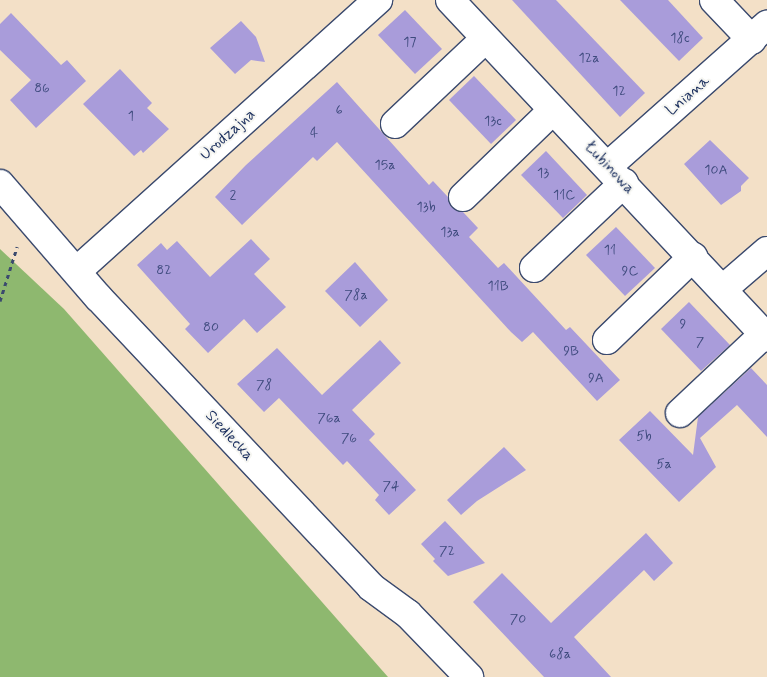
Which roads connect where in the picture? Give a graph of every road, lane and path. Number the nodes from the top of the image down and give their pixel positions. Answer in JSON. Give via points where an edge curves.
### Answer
{"nodes":[{"id":1,"x":378,"y":0,"type":"edge"},
{"id":2,"x":450,"y":0,"type":"edge"},
{"id":3,"x":714,"y":0,"type":"edge"},
{"id":4,"x":759,"y":32,"type":"edge"},
{"id":5,"x":485,"y":39,"type":"junction"},
{"id":6,"x":553,"y":110,"type":"junction"},
{"id":7,"x":395,"y":124,"type":"dead end"},
{"id":8,"x":616,"y":175,"type":"junction"},
{"id":9,"x":2,"y":187,"type":"edge"},
{"id":10,"x":463,"y":197,"type":"dead end"},
{"id":11,"x":28,"y":213,"type":"junction"},
{"id":12,"x":767,"y":250,"type":"edge"},
{"id":13,"x":692,"y":257,"type":"junction"},
{"id":14,"x":534,"y":268,"type":"dead end"},
{"id":15,"x":78,"y":270,"type":"junction"},
{"id":16,"x":723,"y":289,"type":"junction"},
{"id":17,"x":0,"y":301,"type":"edge"},
{"id":18,"x":765,"y":335,"type":"edge"},
{"id":19,"x":607,"y":340,"type":"dead end"},
{"id":20,"x":680,"y":413,"type":"dead end"},
{"id":21,"x":469,"y":677,"type":"edge"}],
"edges":[{"from":1,"to":15,"type":"street","name":"Urodzajna"},
{"from":2,"to":5,"type":"street","name":"Łubinowa"},
{"from":3,"to":4,"type":"street"},
{"from":4,"to":8,"type":"street","name":"Lniana"},
{"from":5,"to":6,"type":"street","name":"Łubinowa"},
{"from":5,"to":7,"type":"street"},
{"from":6,"to":8,"type":"street","name":"Łubinowa"},
{"from":6,"to":10,"type":"street"},
{"from":8,"to":13,"type":"street","name":"Łubinowa"},
{"from":8,"to":14,"type":"street","name":"Lniana"},
{"from":9,"to":11,"type":"street","name":"Siedlecka"},
{"from":11,"to":15,"type":"street","name":"Siedlecka"},
{"from":11,"to":17,"type":"path"},
{"from":12,"to":16,"type":"street"},
{"from":13,"to":16,"type":"street","name":"Łubinowa"},
{"from":13,"to":19,"type":"street"},
{"from":15,"to":21,"type":"street","name":"Siedlecka","via":[[98,297],[371,587],[408,614]]},
{"from":16,"to":18,"type":"street","name":"Łubinowa"},
{"from":18,"to":20,"type":"street"}]}
